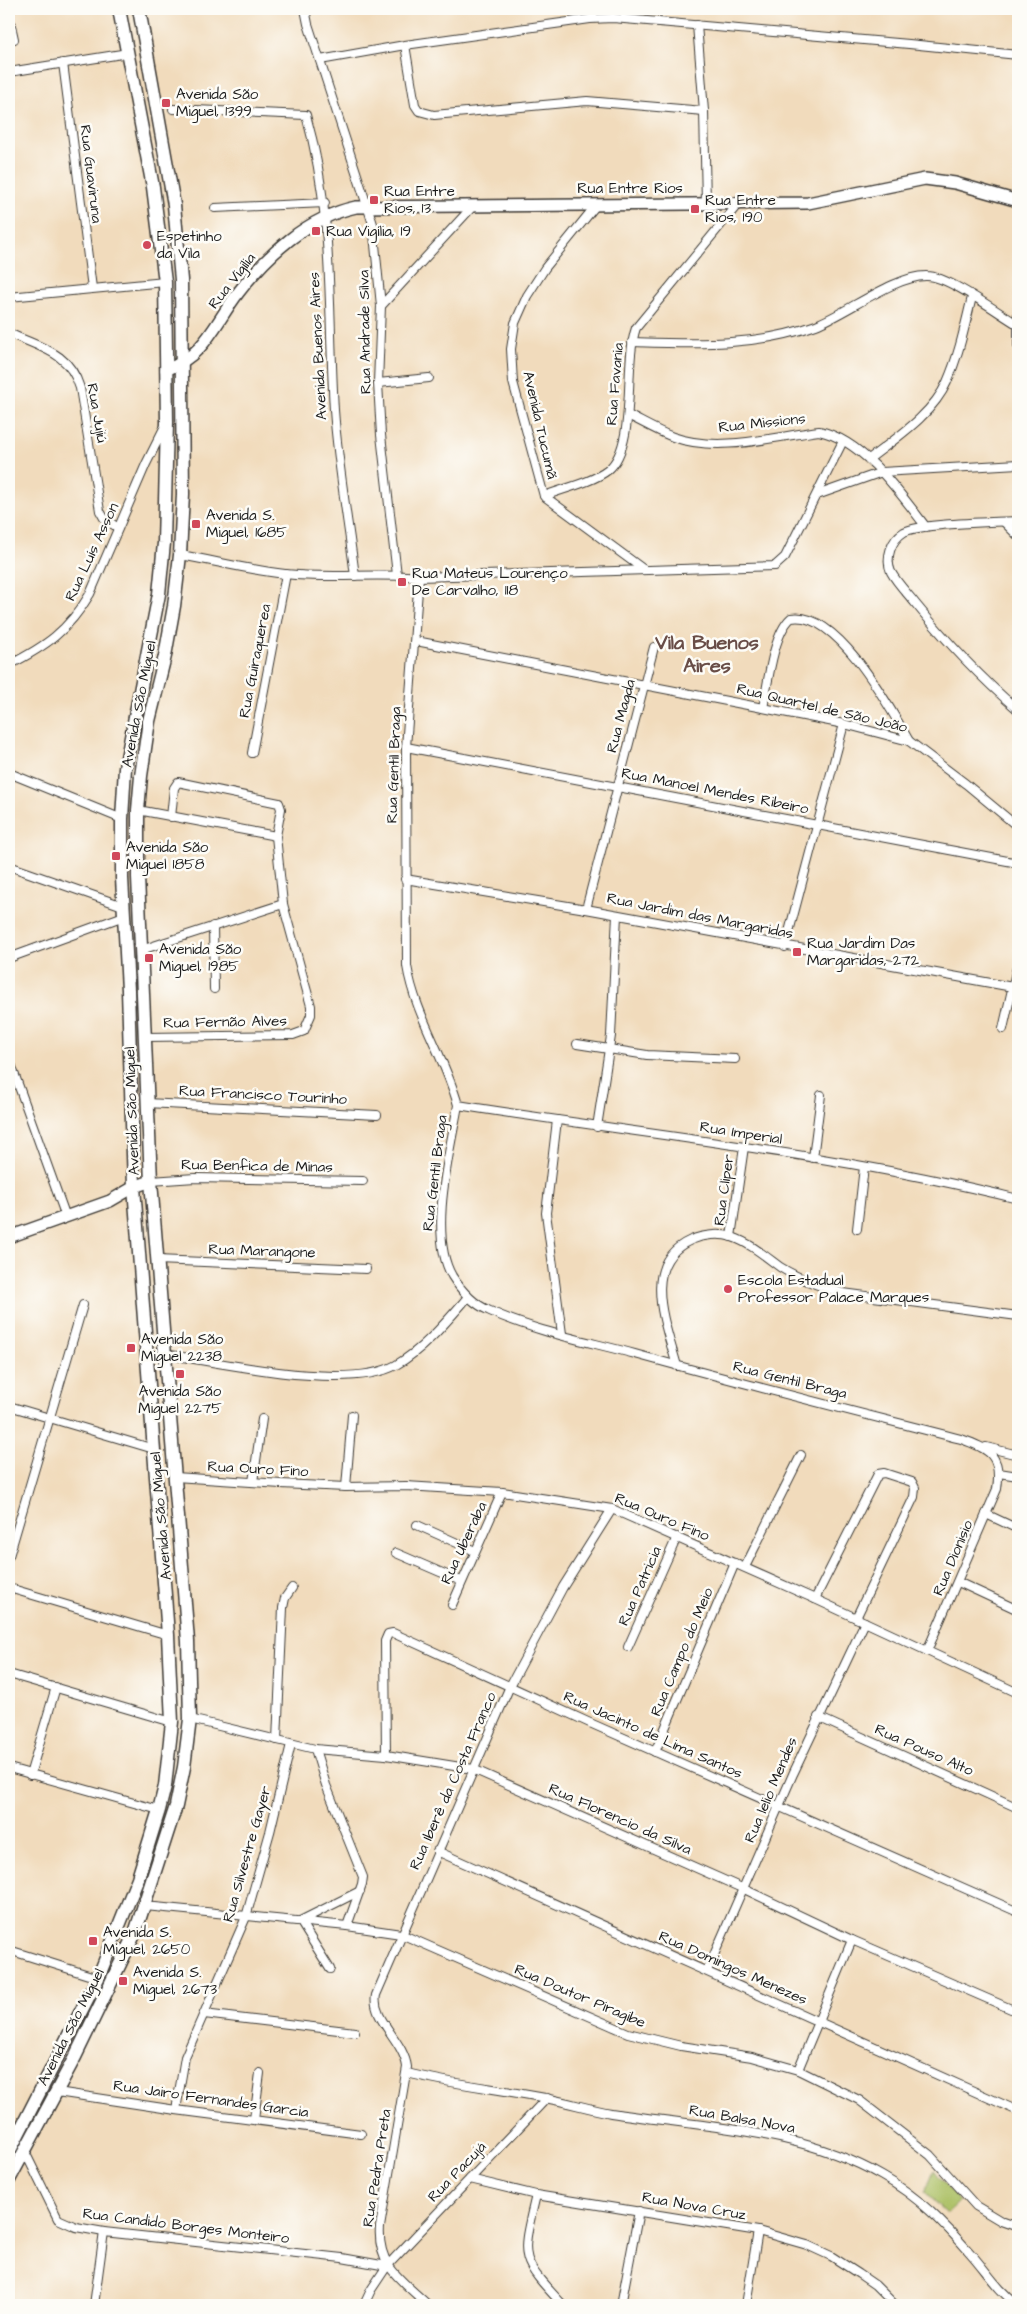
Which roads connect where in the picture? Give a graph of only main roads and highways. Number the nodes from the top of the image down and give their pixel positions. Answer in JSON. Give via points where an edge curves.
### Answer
{"nodes":[{"id":1,"x":119,"y":9,"type":"edge"},
{"id":2,"x":139,"y":9,"type":"edge"},
{"id":3,"x":14,"y":2132,"type":"edge"},
{"id":4,"x":9,"y":2152,"type":"edge"},
{"id":5,"x":9,"y":2180,"type":"edge"}],
"edges":[{"from":1,"to":3,"type":"main road","name":"Avenida São Miguel","via":[[153,187],[165,282],[166,494],[159,594],[131,729],[122,819],[134,1187],[172,1722],[160,1810],[138,1878],[98,1978]]},
{"from":2,"to":5,"type":"main road","name":"Avenida São Miguel","via":[[174,205],[180,260],[183,494],[180,555],[165,656],[149,721],[138,810],[138,877],[151,1181],[188,1641],[190,1719],[176,1806],[145,1906],[114,1979]]},
{"from":3,"to":4,"type":"main road","name":"Avenida São Miguel"}]}
